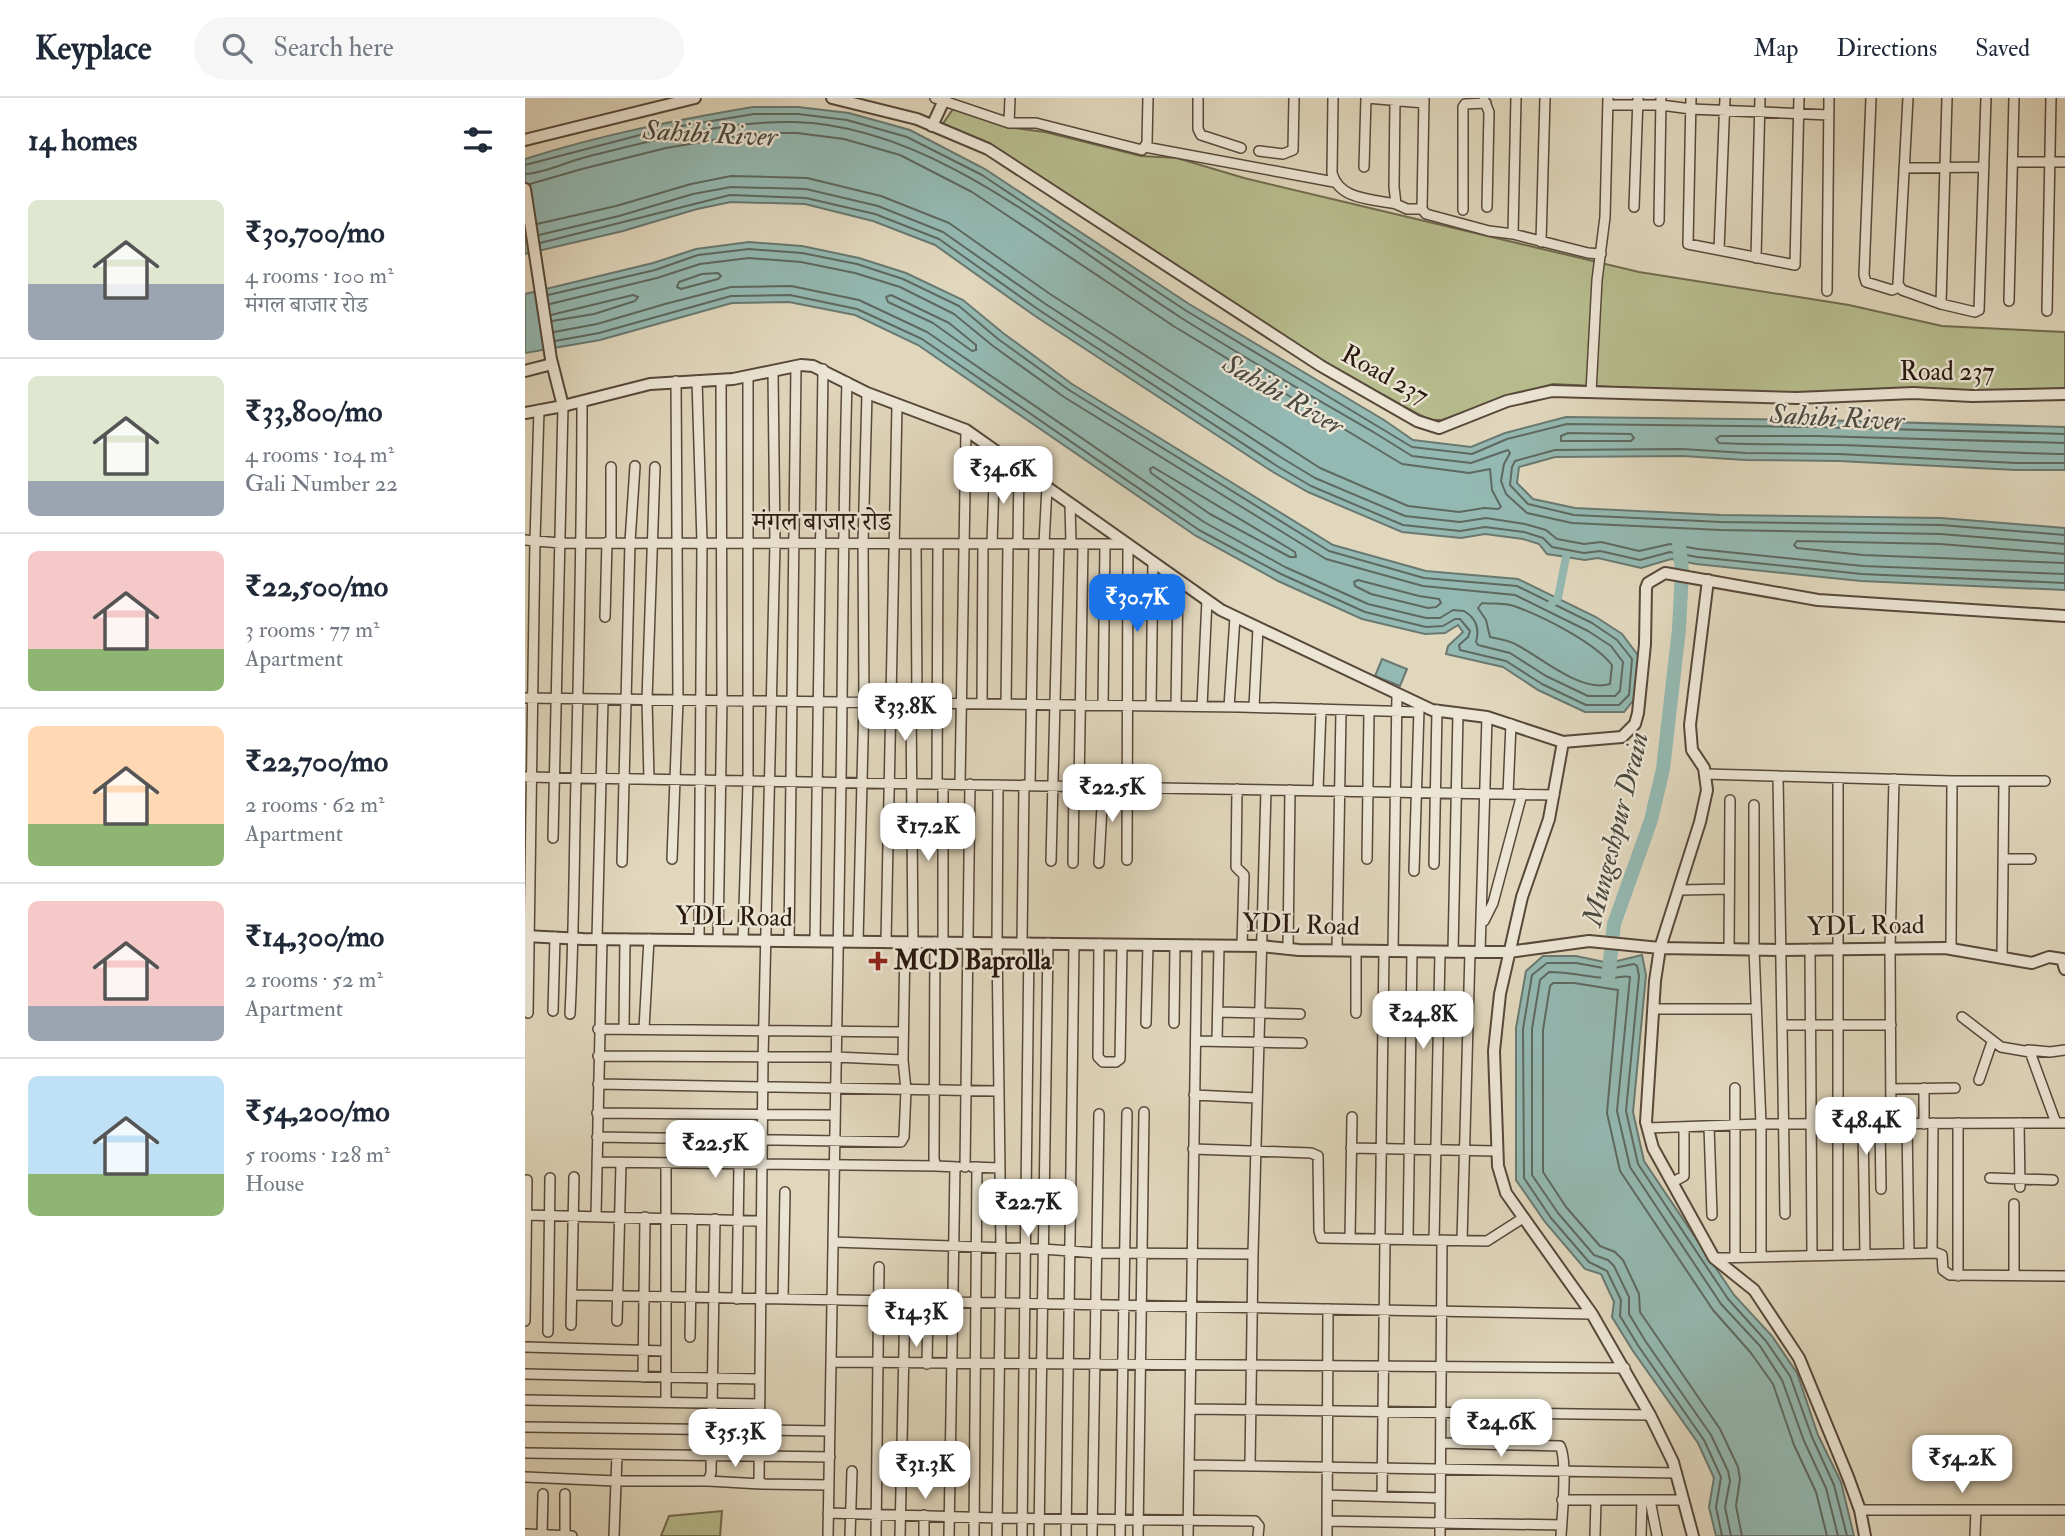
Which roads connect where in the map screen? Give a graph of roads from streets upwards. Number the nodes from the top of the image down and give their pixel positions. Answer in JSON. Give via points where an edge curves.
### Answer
{"nodes":[{"id":1,"x":695,"y":98,"type":"edge"},
{"id":2,"x":832,"y":98,"type":"edge"},
{"id":3,"x":1010,"y":98,"type":"edge"},
{"id":4,"x":1148,"y":98,"type":"edge"},
{"id":5,"x":1198,"y":98,"type":"edge"},
{"id":6,"x":1294,"y":98,"type":"edge"},
{"id":7,"x":1333,"y":98,"type":"edge"},
{"id":8,"x":1367,"y":98,"type":"edge"},
{"id":9,"x":1516,"y":98,"type":"edge"},
{"id":10,"x":1545,"y":98,"type":"edge"},
{"id":11,"x":1691,"y":98,"type":"edge"},
{"id":12,"x":1725,"y":98,"type":"edge"},
{"id":13,"x":1760,"y":98,"type":"edge"},
{"id":14,"x":1799,"y":98,"type":"edge"},
{"id":15,"x":1829,"y":98,"type":"edge"},
{"id":16,"x":1871,"y":98,"type":"edge"},
{"id":17,"x":1908,"y":98,"type":"edge"},
{"id":18,"x":1947,"y":98,"type":"edge"},
{"id":19,"x":1986,"y":98,"type":"edge"},
{"id":20,"x":2014,"y":98,"type":"edge"},
{"id":21,"x":2052,"y":98,"type":"edge"},
{"id":22,"x":941,"y":99,"type":"edge"},
{"id":23,"x":1395,"y":99,"type":"edge"},
{"id":24,"x":1424,"y":101,"type":"edge"},
{"id":25,"x":1485,"y":101,"type":"edge"},
{"id":26,"x":1608,"y":102,"type":"edge"},
{"id":27,"x":1638,"y":102,"type":"edge"},
{"id":28,"x":1661,"y":102,"type":"edge"},
{"id":29,"x":1691,"y":109,"type":"junction"},
{"id":30,"x":1725,"y":111,"type":"junction"},
{"id":31,"x":1760,"y":113,"type":"junction"},
{"id":32,"x":1799,"y":114,"type":"junction"},
{"id":33,"x":1829,"y":115,"type":"junction"},
{"id":34,"x":1009,"y":123,"type":"junction"},
{"id":35,"x":932,"y":126,"type":"junction"},
{"id":36,"x":525,"y":140,"type":"edge"},
{"id":37,"x":1145,"y":147,"type":"junction"},
{"id":38,"x":1241,"y":148,"type":"dead end"},
{"id":39,"x":1259,"y":151,"type":"dead end"},
{"id":40,"x":2013,"y":162,"type":"junction"},
{"id":41,"x":2050,"y":162,"type":"junction"},
{"id":42,"x":2065,"y":162,"type":"edge"},
{"id":43,"x":1364,"y":167,"type":"dead end"},
{"id":44,"x":1946,"y":167,"type":"junction"},
{"id":45,"x":1985,"y":167,"type":"junction"},
{"id":46,"x":1904,"y":168,"type":"junction"},
{"id":47,"x":1334,"y":182,"type":"junction"},
{"id":48,"x":525,"y":189,"type":"edge"},
{"id":49,"x":1396,"y":204,"type":"junction"},
{"id":50,"x":1487,"y":207,"type":"dead end"},
{"id":51,"x":1634,"y":207,"type":"dead end"},
{"id":52,"x":1422,"y":209,"type":"junction"},
{"id":53,"x":1462,"y":210,"type":"dead end"},
{"id":54,"x":1659,"y":221,"type":"dead end"},
{"id":55,"x":1513,"y":234,"type":"junction"},
{"id":56,"x":1541,"y":242,"type":"junction"},
{"id":57,"x":1719,"y":250,"type":"junction"},
{"id":58,"x":1601,"y":254,"type":"junction"},
{"id":59,"x":1756,"y":258,"type":"junction"},
{"id":60,"x":1899,"y":287,"type":"junction"},
{"id":61,"x":1827,"y":291,"type":"dead end"},
{"id":62,"x":2010,"y":301,"type":"dead end"},
{"id":63,"x":1941,"y":304,"type":"junction"},
{"id":64,"x":2047,"y":311,"type":"dead end"},
{"id":65,"x":552,"y":362,"type":"junction"},
{"id":66,"x":796,"y":366,"type":"junction"},
{"id":67,"x":823,"y":369,"type":"junction"},
{"id":68,"x":525,"y":371,"type":"edge"},
{"id":69,"x":773,"y":371,"type":"junction"},
{"id":70,"x":748,"y":376,"type":"junction"},
{"id":71,"x":721,"y":380,"type":"junction"},
{"id":72,"x":676,"y":381,"type":"junction"},
{"id":73,"x":697,"y":381,"type":"junction"},
{"id":74,"x":847,"y":382,"type":"junction"},
{"id":75,"x":1591,"y":392,"type":"junction"},
{"id":76,"x":867,"y":393,"type":"junction"},
{"id":77,"x":2065,"y":394,"type":"edge"},
{"id":78,"x":582,"y":401,"type":"junction"},
{"id":79,"x":897,"y":405,"type":"junction"},
{"id":80,"x":563,"y":406,"type":"junction"},
{"id":81,"x":539,"y":410,"type":"junction"},
{"id":82,"x":525,"y":412,"type":"edge"},
{"id":83,"x":966,"y":430,"type":"junction"},
{"id":84,"x":995,"y":450,"type":"junction"},
{"id":85,"x":635,"y":466,"type":"dead end"},
{"id":86,"x":611,"y":467,"type":"dead end"},
{"id":87,"x":655,"y":467,"type":"dead end"},
{"id":88,"x":1019,"y":467,"type":"junction"},
{"id":89,"x":1047,"y":487,"type":"junction"},
{"id":90,"x":1070,"y":503,"type":"junction"},
{"id":91,"x":530,"y":540,"type":"edge"},
{"id":92,"x":582,"y":542,"type":"junction"},
{"id":93,"x":609,"y":542,"type":"junction"},
{"id":94,"x":629,"y":542,"type":"junction"},
{"id":95,"x":651,"y":542,"type":"junction"},
{"id":96,"x":678,"y":542,"type":"junction"},
{"id":97,"x":702,"y":542,"type":"junction"},
{"id":98,"x":723,"y":542,"type":"junction"},
{"id":99,"x":560,"y":543,"type":"junction"},
{"id":100,"x":748,"y":543,"type":"junction"},
{"id":101,"x":775,"y":543,"type":"junction"},
{"id":102,"x":794,"y":543,"type":"junction"},
{"id":103,"x":820,"y":543,"type":"junction"},
{"id":104,"x":842,"y":543,"type":"junction"},
{"id":105,"x":863,"y":544,"type":"junction"},
{"id":106,"x":893,"y":544,"type":"junction"},
{"id":107,"x":916,"y":544,"type":"junction"},
{"id":108,"x":938,"y":544,"type":"junction"},
{"id":109,"x":963,"y":544,"type":"junction"},
{"id":110,"x":987,"y":544,"type":"junction"},
{"id":111,"x":1013,"y":544,"type":"junction"},
{"id":112,"x":1039,"y":544,"type":"junction"},
{"id":113,"x":1059,"y":544,"type":"junction"},
{"id":114,"x":1071,"y":544,"type":"junction"},
{"id":115,"x":1083,"y":544,"type":"junction"},
{"id":116,"x":1105,"y":544,"type":"junction"},
{"id":117,"x":1128,"y":544,"type":"junction"},
{"id":118,"x":1153,"y":562,"type":"junction"},
{"id":119,"x":1178,"y":580,"type":"junction"},
{"id":120,"x":1708,"y":580,"type":"junction"},
{"id":121,"x":1207,"y":600,"type":"junction"},
{"id":122,"x":2065,"y":616,"type":"edge"},
{"id":123,"x":605,"y":617,"type":"dead end"},
{"id":124,"x":1235,"y":617,"type":"junction"},
{"id":125,"x":1258,"y":628,"type":"junction"},
{"id":126,"x":1398,"y":694,"type":"junction"},
{"id":127,"x":529,"y":698,"type":"edge"},
{"id":128,"x":555,"y":699,"type":"junction"},
{"id":129,"x":578,"y":699,"type":"junction"},
{"id":130,"x":603,"y":700,"type":"junction"},
{"id":131,"x":625,"y":700,"type":"junction"},
{"id":132,"x":647,"y":700,"type":"junction"},
{"id":133,"x":678,"y":700,"type":"junction"},
{"id":134,"x":722,"y":700,"type":"junction"},
{"id":135,"x":699,"y":701,"type":"junction"},
{"id":136,"x":748,"y":701,"type":"junction"},
{"id":137,"x":772,"y":701,"type":"junction"},
{"id":138,"x":793,"y":701,"type":"junction"},
{"id":139,"x":820,"y":701,"type":"junction"},
{"id":140,"x":841,"y":701,"type":"junction"},
{"id":141,"x":864,"y":701,"type":"junction"},
{"id":142,"x":891,"y":702,"type":"junction"},
{"id":143,"x":914,"y":702,"type":"junction"},
{"id":144,"x":938,"y":702,"type":"junction"},
{"id":145,"x":961,"y":703,"type":"junction"},
{"id":146,"x":982,"y":703,"type":"junction"},
{"id":147,"x":1006,"y":704,"type":"junction"},
{"id":148,"x":1031,"y":704,"type":"junction"},
{"id":149,"x":1055,"y":704,"type":"junction"},
{"id":150,"x":1080,"y":705,"type":"junction"},
{"id":151,"x":1103,"y":705,"type":"junction"},
{"id":152,"x":1128,"y":705,"type":"junction"},
{"id":153,"x":1151,"y":706,"type":"junction"},
{"id":154,"x":1177,"y":706,"type":"junction"},
{"id":155,"x":1202,"y":706,"type":"junction"},
{"id":156,"x":1229,"y":707,"type":"junction"},
{"id":157,"x":1254,"y":708,"type":"junction"},
{"id":158,"x":1419,"y":708,"type":"junction"},
{"id":159,"x":1321,"y":709,"type":"junction"},
{"id":160,"x":1341,"y":710,"type":"junction"},
{"id":161,"x":1437,"y":710,"type":"junction"},
{"id":162,"x":1369,"y":711,"type":"junction"},
{"id":163,"x":1397,"y":712,"type":"junction"},
{"id":164,"x":1458,"y":713,"type":"junction"},
{"id":165,"x":1487,"y":717,"type":"junction"},
{"id":166,"x":1511,"y":724,"type":"junction"},
{"id":167,"x":1563,"y":741,"type":"junction"},
{"id":168,"x":1705,"y":774,"type":"junction"},
{"id":169,"x":1778,"y":776,"type":"junction"},
{"id":170,"x":528,"y":777,"type":"edge"},
{"id":171,"x":553,"y":778,"type":"junction"},
{"id":172,"x":576,"y":778,"type":"junction"},
{"id":173,"x":1838,"y":778,"type":"junction"},
{"id":174,"x":602,"y":779,"type":"junction"},
{"id":175,"x":623,"y":779,"type":"junction"},
{"id":176,"x":649,"y":779,"type":"junction"},
{"id":177,"x":1894,"y":779,"type":"junction"},
{"id":178,"x":675,"y":780,"type":"junction"},
{"id":179,"x":700,"y":780,"type":"junction"},
{"id":180,"x":720,"y":780,"type":"junction"},
{"id":181,"x":748,"y":780,"type":"junction"},
{"id":182,"x":2045,"y":780,"type":"dead end"},
{"id":183,"x":769,"y":781,"type":"junction"},
{"id":184,"x":792,"y":781,"type":"junction"},
{"id":185,"x":819,"y":781,"type":"junction"},
{"id":186,"x":1952,"y":781,"type":"junction"},
{"id":187,"x":2004,"y":781,"type":"junction"},
{"id":188,"x":841,"y":782,"type":"junction"},
{"id":189,"x":862,"y":782,"type":"junction"},
{"id":190,"x":889,"y":782,"type":"junction"},
{"id":191,"x":910,"y":783,"type":"junction"},
{"id":192,"x":940,"y":784,"type":"junction"},
{"id":193,"x":965,"y":784,"type":"junction"},
{"id":194,"x":997,"y":785,"type":"junction"},
{"id":195,"x":1027,"y":785,"type":"junction"},
{"id":196,"x":1053,"y":786,"type":"junction"},
{"id":197,"x":1076,"y":786,"type":"junction"},
{"id":198,"x":1103,"y":787,"type":"junction"},
{"id":199,"x":1127,"y":787,"type":"junction"},
{"id":200,"x":1237,"y":789,"type":"junction"},
{"id":201,"x":1266,"y":790,"type":"junction"},
{"id":202,"x":1290,"y":790,"type":"junction"},
{"id":203,"x":1318,"y":791,"type":"junction"},
{"id":204,"x":1341,"y":791,"type":"junction"},
{"id":205,"x":1367,"y":792,"type":"junction"},
{"id":206,"x":1394,"y":792,"type":"junction"},
{"id":207,"x":1416,"y":793,"type":"junction"},
{"id":208,"x":1436,"y":793,"type":"junction"},
{"id":209,"x":1457,"y":793,"type":"junction"},
{"id":210,"x":1485,"y":794,"type":"junction"},
{"id":211,"x":1508,"y":794,"type":"junction"},
{"id":212,"x":1522,"y":794,"type":"junction"},
{"id":213,"x":1554,"y":795,"type":"junction"},
{"id":214,"x":1730,"y":800,"type":"dead end"},
{"id":215,"x":1754,"y":805,"type":"dead end"},
{"id":216,"x":553,"y":838,"type":"dead end"},
{"id":217,"x":672,"y":859,"type":"dead end"},
{"id":218,"x":1367,"y":859,"type":"dead end"},
{"id":219,"x":2003,"y":859,"type":"junction"},
{"id":220,"x":2031,"y":859,"type":"dead end"},
{"id":221,"x":1126,"y":860,"type":"dead end"},
{"id":222,"x":1051,"y":861,"type":"dead end"},
{"id":223,"x":622,"y":862,"type":"dead end"},
{"id":224,"x":1073,"y":863,"type":"dead end"},
{"id":225,"x":1099,"y":863,"type":"dead end"},
{"id":226,"x":1434,"y":864,"type":"dead end"},
{"id":227,"x":1414,"y":871,"type":"dead end"},
{"id":228,"x":1729,"y":888,"type":"junction"},
{"id":229,"x":1680,"y":890,"type":"junction"},
{"id":230,"x":1482,"y":926,"type":"junction"},
{"id":231,"x":528,"y":936,"type":"edge"},
{"id":232,"x":555,"y":937,"type":"junction"},
{"id":233,"x":574,"y":938,"type":"junction"},
{"id":234,"x":599,"y":939,"type":"junction"},
{"id":235,"x":625,"y":939,"type":"junction"},
{"id":236,"x":649,"y":939,"type":"junction"},
{"id":237,"x":699,"y":940,"type":"junction"},
{"id":238,"x":718,"y":940,"type":"junction"},
{"id":239,"x":743,"y":940,"type":"junction"},
{"id":240,"x":767,"y":940,"type":"junction"},
{"id":241,"x":789,"y":941,"type":"junction"},
{"id":242,"x":815,"y":941,"type":"junction"},
{"id":243,"x":837,"y":941,"type":"junction"},
{"id":244,"x":858,"y":941,"type":"junction"},
{"id":245,"x":886,"y":942,"type":"junction"},
{"id":246,"x":909,"y":942,"type":"junction"},
{"id":247,"x":939,"y":942,"type":"junction"},
{"id":248,"x":968,"y":942,"type":"junction"},
{"id":249,"x":997,"y":943,"type":"junction"},
{"id":250,"x":1025,"y":943,"type":"junction"},
{"id":251,"x":1048,"y":943,"type":"junction"},
{"id":252,"x":1074,"y":944,"type":"junction"},
{"id":253,"x":1099,"y":944,"type":"junction"},
{"id":254,"x":1122,"y":944,"type":"junction"},
{"id":255,"x":1148,"y":945,"type":"junction"},
{"id":256,"x":1175,"y":945,"type":"junction"},
{"id":257,"x":1197,"y":945,"type":"junction"},
{"id":258,"x":1219,"y":946,"type":"junction"},
{"id":259,"x":1242,"y":946,"type":"junction"},
{"id":260,"x":1261,"y":946,"type":"junction"},
{"id":261,"x":1660,"y":948,"type":"junction"},
{"id":262,"x":1836,"y":948,"type":"junction"},
{"id":263,"x":1951,"y":948,"type":"junction"},
{"id":264,"x":1288,"y":949,"type":"junction"},
{"id":265,"x":1729,"y":949,"type":"junction"},
{"id":266,"x":1754,"y":949,"type":"junction"},
{"id":267,"x":1810,"y":949,"type":"junction"},
{"id":268,"x":1890,"y":949,"type":"junction"},
{"id":269,"x":1337,"y":950,"type":"junction"},
{"id":270,"x":1782,"y":950,"type":"junction"},
{"id":271,"x":1356,"y":951,"type":"junction"},
{"id":272,"x":1388,"y":951,"type":"junction"},
{"id":273,"x":1412,"y":951,"type":"junction"},
{"id":274,"x":1440,"y":951,"type":"junction"},
{"id":275,"x":1453,"y":952,"type":"junction"},
{"id":276,"x":1475,"y":952,"type":"junction"},
{"id":277,"x":1509,"y":952,"type":"junction"},
{"id":278,"x":2002,"y":958,"type":"junction"},
{"id":279,"x":2065,"y":969,"type":"edge"},
{"id":280,"x":1653,"y":1009,"type":"junction"},
{"id":281,"x":1756,"y":1009,"type":"junction"},
{"id":282,"x":553,"y":1011,"type":"dead end"},
{"id":283,"x":1218,"y":1012,"type":"junction"},
{"id":284,"x":527,"y":1013,"type":"dead end"},
{"id":285,"x":1259,"y":1013,"type":"junction"},
{"id":286,"x":1356,"y":1013,"type":"dead end"},
{"id":287,"x":570,"y":1014,"type":"dead end"},
{"id":288,"x":1300,"y":1014,"type":"dead end"},
{"id":289,"x":1962,"y":1017,"type":"dead end"},
{"id":290,"x":1146,"y":1023,"type":"dead end"},
{"id":291,"x":1174,"y":1023,"type":"dead end"},
{"id":292,"x":1811,"y":1024,"type":"junction"},
{"id":293,"x":1783,"y":1025,"type":"junction"},
{"id":294,"x":1836,"y":1025,"type":"junction"},
{"id":295,"x":1891,"y":1025,"type":"junction"},
{"id":296,"x":598,"y":1029,"type":"junction"},
{"id":297,"x":644,"y":1029,"type":"junction"},
{"id":298,"x":624,"y":1030,"type":"junction"},
{"id":299,"x":764,"y":1030,"type":"junction"},
{"id":300,"x":835,"y":1032,"type":"junction"},
{"id":301,"x":903,"y":1032,"type":"junction"},
{"id":302,"x":1196,"y":1041,"type":"junction"},
{"id":303,"x":1217,"y":1041,"type":"junction"},
{"id":304,"x":1259,"y":1042,"type":"junction"},
{"id":305,"x":1992,"y":1042,"type":"junction"},
{"id":306,"x":1302,"y":1043,"type":"dead end"},
{"id":307,"x":2028,"y":1050,"type":"junction"},
{"id":308,"x":2065,"y":1050,"type":"edge"},
{"id":309,"x":598,"y":1056,"type":"junction"},
{"id":310,"x":835,"y":1057,"type":"junction"},
{"id":311,"x":763,"y":1059,"type":"junction"},
{"id":312,"x":903,"y":1060,"type":"junction"},
{"id":313,"x":1979,"y":1080,"type":"dead end"},
{"id":314,"x":598,"y":1084,"type":"junction"},
{"id":315,"x":763,"y":1086,"type":"junction"},
{"id":316,"x":835,"y":1087,"type":"junction"},
{"id":317,"x":1735,"y":1088,"type":"dead end"},
{"id":318,"x":1924,"y":1088,"type":"junction"},
{"id":319,"x":1955,"y":1088,"type":"dead end"},
{"id":320,"x":1891,"y":1089,"type":"junction"},
{"id":321,"x":906,"y":1090,"type":"junction"},
{"id":322,"x":935,"y":1090,"type":"junction"},
{"id":323,"x":966,"y":1090,"type":"junction"},
{"id":324,"x":998,"y":1091,"type":"junction"},
{"id":325,"x":1194,"y":1095,"type":"junction"},
{"id":326,"x":1257,"y":1098,"type":"junction"},
{"id":327,"x":1127,"y":1112,"type":"dead end"},
{"id":328,"x":1144,"y":1112,"type":"dead end"},
{"id":329,"x":597,"y":1113,"type":"junction"},
{"id":330,"x":1099,"y":1114,"type":"dead end"},
{"id":331,"x":763,"y":1115,"type":"junction"},
{"id":332,"x":834,"y":1115,"type":"junction"},
{"id":333,"x":1352,"y":1117,"type":"dead end"},
{"id":334,"x":1958,"y":1123,"type":"junction"},
{"id":335,"x":2019,"y":1123,"type":"junction"},
{"id":336,"x":2061,"y":1123,"type":"edge"},
{"id":337,"x":1785,"y":1124,"type":"junction"},
{"id":338,"x":1907,"y":1124,"type":"junction"},
{"id":339,"x":1928,"y":1124,"type":"junction"},
{"id":340,"x":1761,"y":1125,"type":"junction"},
{"id":341,"x":1812,"y":1125,"type":"junction"},
{"id":342,"x":1837,"y":1125,"type":"junction"},
{"id":343,"x":1863,"y":1125,"type":"junction"},
{"id":344,"x":1880,"y":1125,"type":"junction"},
{"id":345,"x":1891,"y":1125,"type":"junction"},
{"id":346,"x":1709,"y":1126,"type":"junction"},
{"id":347,"x":1735,"y":1126,"type":"junction"},
{"id":348,"x":1684,"y":1127,"type":"junction"},
{"id":349,"x":1648,"y":1128,"type":"junction"},
{"id":350,"x":597,"y":1137,"type":"junction"},
{"id":351,"x":762,"y":1139,"type":"junction"},
{"id":352,"x":834,"y":1141,"type":"junction"},
{"id":353,"x":1352,"y":1148,"type":"junction"},
{"id":354,"x":1193,"y":1149,"type":"junction"},
{"id":355,"x":1381,"y":1149,"type":"junction"},
{"id":356,"x":1409,"y":1150,"type":"junction"},
{"id":357,"x":1435,"y":1151,"type":"junction"},
{"id":358,"x":1464,"y":1151,"type":"junction"},
{"id":359,"x":1496,"y":1151,"type":"junction"},
{"id":360,"x":1256,"y":1153,"type":"junction"},
{"id":361,"x":597,"y":1162,"type":"junction"},
{"id":362,"x":621,"y":1163,"type":"junction"},
{"id":363,"x":666,"y":1164,"type":"junction"},
{"id":364,"x":739,"y":1165,"type":"junction"},
{"id":365,"x":762,"y":1166,"type":"junction"},
{"id":366,"x":834,"y":1166,"type":"junction"},
{"id":367,"x":938,"y":1166,"type":"junction"},
{"id":368,"x":960,"y":1167,"type":"junction"},
{"id":369,"x":977,"y":1167,"type":"junction"},
{"id":370,"x":999,"y":1168,"type":"junction"},
{"id":371,"x":574,"y":1177,"type":"dead end"},
{"id":372,"x":550,"y":1178,"type":"dead end"},
{"id":373,"x":1990,"y":1178,"type":"dead end"},
{"id":374,"x":527,"y":1180,"type":"edge"},
{"id":375,"x":2053,"y":1180,"type":"dead end"},
{"id":376,"x":1673,"y":1182,"type":"junction"},
{"id":377,"x":2020,"y":1183,"type":"junction"},
{"id":378,"x":1881,"y":1189,"type":"dead end"},
{"id":379,"x":785,"y":1192,"type":"dead end"},
{"id":380,"x":2014,"y":1204,"type":"dead end"},
{"id":381,"x":1786,"y":1214,"type":"dead end"},
{"id":382,"x":526,"y":1215,"type":"edge"},
{"id":383,"x":550,"y":1215,"type":"junction"},
{"id":384,"x":573,"y":1215,"type":"junction"},
{"id":385,"x":1712,"y":1215,"type":"dead end"},
{"id":386,"x":596,"y":1216,"type":"junction"},
{"id":387,"x":620,"y":1217,"type":"junction"},
{"id":388,"x":645,"y":1217,"type":"junction"},
{"id":389,"x":666,"y":1218,"type":"junction"},
{"id":390,"x":1523,"y":1218,"type":"junction"},
{"id":391,"x":692,"y":1219,"type":"junction"},
{"id":392,"x":715,"y":1219,"type":"junction"},
{"id":393,"x":739,"y":1220,"type":"junction"},
{"id":394,"x":761,"y":1220,"type":"junction"},
{"id":395,"x":1350,"y":1238,"type":"junction"},
{"id":396,"x":1382,"y":1239,"type":"junction"},
{"id":397,"x":1408,"y":1239,"type":"junction"},
{"id":398,"x":1438,"y":1240,"type":"junction"},
{"id":399,"x":1462,"y":1241,"type":"junction"},
{"id":400,"x":833,"y":1242,"type":"junction"},
{"id":401,"x":953,"y":1247,"type":"junction"},
{"id":402,"x":977,"y":1248,"type":"junction"},
{"id":403,"x":1001,"y":1248,"type":"junction"},
{"id":404,"x":1026,"y":1249,"type":"junction"},
{"id":405,"x":1043,"y":1249,"type":"junction"},
{"id":406,"x":1069,"y":1252,"type":"junction"},
{"id":407,"x":1097,"y":1253,"type":"junction"},
{"id":408,"x":1123,"y":1253,"type":"junction"},
{"id":409,"x":1932,"y":1253,"type":"junction"},
{"id":410,"x":1192,"y":1254,"type":"junction"},
{"id":411,"x":1253,"y":1254,"type":"junction"},
{"id":412,"x":1812,"y":1254,"type":"junction"},
{"id":413,"x":1838,"y":1254,"type":"junction"},
{"id":414,"x":1909,"y":1254,"type":"junction"},
{"id":415,"x":1141,"y":1255,"type":"junction"},
{"id":416,"x":1761,"y":1255,"type":"junction"},
{"id":417,"x":1865,"y":1255,"type":"junction"},
{"id":418,"x":1735,"y":1256,"type":"junction"},
{"id":419,"x":1714,"y":1258,"type":"junction"},
{"id":420,"x":880,"y":1268,"type":"dead end"},
{"id":421,"x":2014,"y":1275,"type":"junction"},
{"id":422,"x":1958,"y":1276,"type":"junction"},
{"id":423,"x":2065,"y":1276,"type":"edge"},
{"id":424,"x":572,"y":1296,"type":"junction"},
{"id":425,"x":618,"y":1296,"type":"junction"},
{"id":426,"x":644,"y":1297,"type":"junction"},
{"id":427,"x":666,"y":1297,"type":"junction"},
{"id":428,"x":690,"y":1298,"type":"junction"},
{"id":429,"x":714,"y":1298,"type":"junction"},
{"id":430,"x":737,"y":1299,"type":"junction"},
{"id":431,"x":761,"y":1299,"type":"junction"},
{"id":432,"x":783,"y":1299,"type":"junction"},
{"id":433,"x":833,"y":1300,"type":"junction"},
{"id":434,"x":880,"y":1301,"type":"junction"},
{"id":435,"x":905,"y":1301,"type":"junction"},
{"id":436,"x":928,"y":1302,"type":"junction"},
{"id":437,"x":953,"y":1303,"type":"junction"},
{"id":438,"x":977,"y":1303,"type":"junction"},
{"id":439,"x":1000,"y":1303,"type":"junction"},
{"id":440,"x":1026,"y":1303,"type":"junction"},
{"id":441,"x":1042,"y":1303,"type":"junction"},
{"id":442,"x":1069,"y":1304,"type":"junction"},
{"id":443,"x":1096,"y":1304,"type":"junction"},
{"id":444,"x":1122,"y":1305,"type":"junction"},
{"id":445,"x":1141,"y":1305,"type":"junction"},
{"id":446,"x":1192,"y":1307,"type":"junction"},
{"id":447,"x":1252,"y":1308,"type":"junction"},
{"id":448,"x":1328,"y":1310,"type":"junction"},
{"id":449,"x":1384,"y":1310,"type":"junction"},
{"id":450,"x":1442,"y":1311,"type":"junction"},
{"id":451,"x":1592,"y":1314,"type":"junction"},
{"id":452,"x":525,"y":1321,"type":"edge"},
{"id":453,"x":617,"y":1321,"type":"dead end"},
{"id":454,"x":571,"y":1325,"type":"dead end"},
{"id":455,"x":548,"y":1332,"type":"dead end"},
{"id":456,"x":690,"y":1336,"type":"dead end"},
{"id":457,"x":525,"y":1347,"type":"edge"},
{"id":458,"x":643,"y":1350,"type":"junction"},
{"id":459,"x":666,"y":1351,"type":"junction"},
{"id":460,"x":832,"y":1362,"type":"junction"},
{"id":461,"x":879,"y":1363,"type":"junction"},
{"id":462,"x":904,"y":1364,"type":"junction"},
{"id":463,"x":927,"y":1364,"type":"junction"},
{"id":464,"x":999,"y":1364,"type":"junction"},
{"id":465,"x":1025,"y":1364,"type":"junction"},
{"id":466,"x":950,"y":1365,"type":"junction"},
{"id":467,"x":975,"y":1365,"type":"junction"},
{"id":468,"x":1041,"y":1365,"type":"junction"},
{"id":469,"x":1068,"y":1365,"type":"junction"},
{"id":470,"x":1095,"y":1365,"type":"junction"},
{"id":471,"x":1122,"y":1365,"type":"junction"},
{"id":472,"x":1140,"y":1365,"type":"junction"},
{"id":473,"x":1191,"y":1366,"type":"junction"},
{"id":474,"x":1250,"y":1366,"type":"junction"},
{"id":475,"x":1327,"y":1366,"type":"junction"},
{"id":476,"x":1383,"y":1367,"type":"junction"},
{"id":477,"x":1442,"y":1367,"type":"junction"},
{"id":478,"x":1625,"y":1368,"type":"junction"},
{"id":479,"x":525,"y":1374,"type":"edge"},
{"id":480,"x":643,"y":1377,"type":"junction"},
{"id":481,"x":666,"y":1377,"type":"junction"},
{"id":482,"x":713,"y":1378,"type":"junction"},
{"id":483,"x":759,"y":1379,"type":"junction"},
{"id":484,"x":525,"y":1401,"type":"edge"},
{"id":485,"x":666,"y":1402,"type":"junction"},
{"id":486,"x":712,"y":1403,"type":"junction"},
{"id":487,"x":759,"y":1404,"type":"junction"},
{"id":488,"x":1191,"y":1409,"type":"junction"},
{"id":489,"x":1250,"y":1410,"type":"junction"},
{"id":490,"x":1327,"y":1411,"type":"junction"},
{"id":491,"x":1383,"y":1412,"type":"junction"},
{"id":492,"x":1442,"y":1412,"type":"junction"},
{"id":493,"x":1650,"y":1415,"type":"junction"},
{"id":494,"x":525,"y":1427,"type":"edge"},
{"id":495,"x":711,"y":1428,"type":"junction"},
{"id":496,"x":759,"y":1431,"type":"junction"},
{"id":497,"x":830,"y":1431,"type":"junction"},
{"id":498,"x":1441,"y":1443,"type":"junction"},
{"id":499,"x":525,"y":1453,"type":"edge"},
{"id":500,"x":617,"y":1455,"type":"junction"},
{"id":501,"x":712,"y":1456,"type":"junction"},
{"id":502,"x":759,"y":1457,"type":"junction"},
{"id":503,"x":830,"y":1457,"type":"junction"},
{"id":504,"x":1190,"y":1465,"type":"junction"},
{"id":505,"x":1250,"y":1466,"type":"junction"},
{"id":506,"x":1326,"y":1467,"type":"junction"},
{"id":507,"x":1382,"y":1469,"type":"junction"},
{"id":508,"x":1440,"y":1470,"type":"junction"},
{"id":509,"x":852,"y":1471,"type":"dead end"},
{"id":510,"x":1563,"y":1472,"type":"junction"},
{"id":511,"x":1676,"y":1473,"type":"junction"},
{"id":512,"x":525,"y":1478,"type":"edge"},
{"id":513,"x":616,"y":1481,"type":"junction"},
{"id":514,"x":708,"y":1481,"type":"junction"},
{"id":515,"x":761,"y":1484,"type":"junction"},
{"id":516,"x":829,"y":1485,"type":"junction"},
{"id":517,"x":543,"y":1494,"type":"dead end"},
{"id":518,"x":565,"y":1494,"type":"dead end"},
{"id":519,"x":1327,"y":1495,"type":"junction"},
{"id":520,"x":1382,"y":1496,"type":"junction"},
{"id":521,"x":1440,"y":1498,"type":"junction"},
{"id":522,"x":1562,"y":1500,"type":"junction"},
{"id":523,"x":1596,"y":1500,"type":"junction"},
{"id":524,"x":1646,"y":1500,"type":"junction"},
{"id":525,"x":1683,"y":1500,"type":"junction"},
{"id":526,"x":1860,"y":1510,"type":"junction"},
{"id":527,"x":1976,"y":1510,"type":"junction"},
{"id":528,"x":2065,"y":1510,"type":"edge"},
{"id":529,"x":828,"y":1513,"type":"junction"},
{"id":530,"x":850,"y":1514,"type":"junction"},
{"id":531,"x":924,"y":1515,"type":"junction"},
{"id":532,"x":876,"y":1516,"type":"junction"},
{"id":533,"x":899,"y":1516,"type":"junction"},
{"id":534,"x":950,"y":1516,"type":"junction"},
{"id":535,"x":974,"y":1517,"type":"junction"},
{"id":536,"x":997,"y":1518,"type":"junction"},
{"id":537,"x":1022,"y":1518,"type":"junction"},
{"id":538,"x":1040,"y":1519,"type":"junction"},
{"id":539,"x":1066,"y":1519,"type":"junction"},
{"id":540,"x":1092,"y":1519,"type":"junction"},
{"id":541,"x":1120,"y":1520,"type":"junction"},
{"id":542,"x":1138,"y":1520,"type":"junction"},
{"id":543,"x":1188,"y":1520,"type":"junction"},
{"id":544,"x":1327,"y":1521,"type":"junction"},
{"id":545,"x":1440,"y":1524,"type":"junction"},
{"id":546,"x":1562,"y":1525,"type":"junction"},
{"id":547,"x":525,"y":1534,"type":"edge"},
{"id":548,"x":542,"y":1535,"type":"edge"},
{"id":549,"x":565,"y":1536,"type":"edge"},
{"id":550,"x":572,"y":1536,"type":"edge"},
{"id":551,"x":614,"y":1536,"type":"edge"},
{"id":552,"x":828,"y":1536,"type":"edge"},
{"id":553,"x":850,"y":1536,"type":"edge"},
{"id":554,"x":876,"y":1536,"type":"edge"},
{"id":555,"x":900,"y":1536,"type":"edge"},
{"id":556,"x":924,"y":1536,"type":"edge"},
{"id":557,"x":949,"y":1536,"type":"edge"},
{"id":558,"x":974,"y":1536,"type":"edge"},
{"id":559,"x":997,"y":1536,"type":"edge"},
{"id":560,"x":1022,"y":1536,"type":"edge"},
{"id":561,"x":1039,"y":1536,"type":"edge"},
{"id":562,"x":1066,"y":1536,"type":"edge"},
{"id":563,"x":1092,"y":1536,"type":"edge"},
{"id":564,"x":1120,"y":1536,"type":"edge"},
{"id":565,"x":1138,"y":1536,"type":"edge"},
{"id":566,"x":1188,"y":1536,"type":"edge"},
{"id":567,"x":1258,"y":1536,"type":"edge"},
{"id":568,"x":1327,"y":1536,"type":"edge"},
{"id":569,"x":1440,"y":1536,"type":"edge"},
{"id":570,"x":1561,"y":1536,"type":"edge"},
{"id":571,"x":1595,"y":1536,"type":"edge"},
{"id":572,"x":1641,"y":1536,"type":"edge"},
{"id":573,"x":1657,"y":1536,"type":"edge"},
{"id":574,"x":1693,"y":1536,"type":"edge"},
{"id":575,"x":1865,"y":1536,"type":"edge"},
{"id":576,"x":1975,"y":1536,"type":"edge"}],
"edges":[{"from":1,"to":36,"type":"street"},
{"from":2,"to":35,"type":"street","name":"Road 237"},
{"from":3,"to":34,"type":"street"},
{"from":4,"to":37,"type":"street"},
{"from":5,"to":38,"type":"street","via":[[1201,135]]},
{"from":6,"to":39,"type":"street","via":[[1293,150],[1283,154]]},
{"from":7,"to":47,"type":"street"},
{"from":8,"to":23,"type":"street"},
{"from":8,"to":43,"type":"street"},
{"from":9,"to":55,"type":"street"},
{"from":10,"to":56,"type":"street"},
{"from":11,"to":29,"type":"street"},
{"from":12,"to":30,"type":"street"},
{"from":13,"to":31,"type":"street"},
{"from":14,"to":32,"type":"street"},
{"from":15,"to":33,"type":"street"},
{"from":16,"to":60,"type":"street","via":[[1864,275],[1866,282]]},
{"from":17,"to":46,"type":"street"},
{"from":18,"to":44,"type":"street"},
{"from":19,"to":45,"type":"street"},
{"from":20,"to":40,"type":"street"},
{"from":21,"to":41,"type":"street"},
{"from":22,"to":34,"type":"street"},
{"from":22,"to":35,"type":"street"},
{"from":23,"to":24,"type":"street"},
{"from":23,"to":49,"type":"street"},
{"from":24,"to":52,"type":"street"},
{"from":25,"to":50,"type":"street","via":[[1489,113]]},
{"from":25,"to":53,"type":"street","via":[[1463,107]]},
{"from":26,"to":27,"type":"street"},
{"from":26,"to":58,"type":"street"},
{"from":27,"to":28,"type":"street"},
{"from":27,"to":51,"type":"street"},
{"from":28,"to":29,"type":"street"},
{"from":28,"to":54,"type":"street"},
{"from":29,"to":30,"type":"street"},
{"from":29,"to":57,"type":"street","via":[[1688,244]]},
{"from":30,"to":31,"type":"street"},
{"from":30,"to":57,"type":"street"},
{"from":31,"to":32,"type":"street"},
{"from":31,"to":59,"type":"street"},
{"from":32,"to":33,"type":"street"},
{"from":32,"to":59,"type":"street","via":[[1795,265]]},
{"from":33,"to":61,"type":"street"},
{"from":34,"to":37,"type":"street","via":[[1036,123],[1135,149]]},
{"from":35,"to":75,"type":"street","name":"Road 237","via":[[988,149],[1321,366],[1416,421],[1439,428],[1507,401],[1552,391]]},
{"from":37,"to":47,"type":"street"},
{"from":40,"to":41,"type":"street"},
{"from":40,"to":62,"type":"street"},
{"from":41,"to":42,"type":"street"},
{"from":41,"to":64,"type":"street"},
{"from":44,"to":45,"type":"street"},
{"from":44,"to":46,"type":"street"},
{"from":44,"to":63,"type":"street"},
{"from":45,"to":63,"type":"street","via":[[1979,310]]},
{"from":46,"to":60,"type":"street"},
{"from":47,"to":49,"type":"street","via":[[1347,195]]},
{"from":48,"to":65,"type":"street"},
{"from":49,"to":52,"type":"street"},
{"from":52,"to":55,"type":"street","via":[[1462,225]]},
{"from":55,"to":56,"type":"street"},
{"from":56,"to":58,"type":"street"},
{"from":57,"to":59,"type":"street"},
{"from":58,"to":75,"type":"street"},
{"from":60,"to":63,"type":"street"},
{"from":65,"to":68,"type":"street"},
{"from":65,"to":80,"type":"street"},
{"from":66,"to":67,"type":"street"},
{"from":66,"to":69,"type":"street"},
{"from":66,"to":102,"type":"street"},
{"from":67,"to":74,"type":"street"},
{"from":67,"to":103,"type":"street"},
{"from":69,"to":70,"type":"street"},
{"from":69,"to":101,"type":"street"},
{"from":70,"to":71,"type":"street"},
{"from":70,"to":100,"type":"street"},
{"from":71,"to":73,"type":"street"},
{"from":71,"to":98,"type":"street"},
{"from":72,"to":73,"type":"street"},
{"from":72,"to":78,"type":"street"},
{"from":72,"to":96,"type":"street"},
{"from":73,"to":97,"type":"street"},
{"from":74,"to":76,"type":"street"},
{"from":74,"to":104,"type":"street"},
{"from":75,"to":77,"type":"street","name":"Road 237","via":[[1797,398]]},
{"from":76,"to":79,"type":"street"},
{"from":76,"to":105,"type":"street"},
{"from":78,"to":80,"type":"street"},
{"from":78,"to":92,"type":"street"},
{"from":79,"to":83,"type":"street"},
{"from":79,"to":106,"type":"street"},
{"from":80,"to":81,"type":"street"},
{"from":80,"to":99,"type":"street"},
{"from":81,"to":82,"type":"street"},
{"from":81,"to":91,"type":"street"},
{"from":83,"to":84,"type":"street"},
{"from":83,"to":109,"type":"street"},
{"from":84,"to":88,"type":"street"},
{"from":84,"to":110,"type":"street"},
{"from":85,"to":94,"type":"street"},
{"from":86,"to":93,"type":"street"},
{"from":87,"to":95,"type":"street"},
{"from":88,"to":89,"type":"street"},
{"from":88,"to":111,"type":"street"},
{"from":89,"to":90,"type":"street"},
{"from":89,"to":112,"type":"street"},
{"from":90,"to":114,"type":"street"},
{"from":90,"to":117,"type":"street"},
{"from":91,"to":99,"type":"street","name":"मंगल बाजार रोड"},
{"from":91,"to":127,"type":"street"},
{"from":92,"to":93,"type":"street","name":"मंगल बाजार रोड"},
{"from":92,"to":99,"type":"street","name":"मंगल बाजार रोड"},
{"from":92,"to":129,"type":"street"},
{"from":93,"to":94,"type":"street","name":"मंगल बाजार रोड"},
{"from":93,"to":123,"type":"street"},
{"from":94,"to":95,"type":"street","name":"मंगल बाजार रोड"},
{"from":94,"to":131,"type":"street"},
{"from":95,"to":96,"type":"street","name":"मंगल बाजार रोड"},
{"from":95,"to":132,"type":"street"},
{"from":96,"to":97,"type":"street","name":"मंगल बाजार रोड"},
{"from":96,"to":133,"type":"street"},
{"from":97,"to":98,"type":"street","name":"मंगल बाजार रोड"},
{"from":97,"to":135,"type":"street"},
{"from":98,"to":100,"type":"street","name":"मंगल बाजार रोड"},
{"from":98,"to":134,"type":"street"},
{"from":99,"to":128,"type":"street"},
{"from":100,"to":101,"type":"street","name":"मंगल बाजार रोड"},
{"from":100,"to":136,"type":"street"},
{"from":101,"to":102,"type":"street","name":"मंगल बाजार रोड"},
{"from":101,"to":137,"type":"street"},
{"from":102,"to":103,"type":"street","name":"मंगल बाजार रोड"},
{"from":102,"to":138,"type":"street"},
{"from":103,"to":104,"type":"street","name":"मंगल बाजार रोड"},
{"from":103,"to":139,"type":"street"},
{"from":104,"to":105,"type":"street","name":"मंगल बाजार रोड"},
{"from":104,"to":140,"type":"street"},
{"from":105,"to":106,"type":"street","name":"मंगल बाजार रोड"},
{"from":105,"to":141,"type":"street"},
{"from":106,"to":107,"type":"street","name":"मंगल बाजार रोड"},
{"from":106,"to":142,"type":"street"},
{"from":107,"to":108,"type":"street","name":"मंगल बाजार रोड"},
{"from":107,"to":143,"type":"street"},
{"from":108,"to":109,"type":"street","name":"मंगल बाजार रोड"},
{"from":108,"to":144,"type":"street"},
{"from":109,"to":110,"type":"street","name":"मंगल बाजार रोड"},
{"from":109,"to":145,"type":"street"},
{"from":110,"to":111,"type":"street","name":"मंगल बाजार रोड"},
{"from":110,"to":146,"type":"street"},
{"from":111,"to":112,"type":"street","name":"मंगल बाजार रोड"},
{"from":111,"to":147,"type":"street"},
{"from":112,"to":113,"type":"street","name":"मंगल बाजार रोड"},
{"from":112,"to":148,"type":"street"},
{"from":113,"to":114,"type":"street","name":"मंगल बाजार रोड"},
{"from":113,"to":149,"type":"street"},
{"from":114,"to":115,"type":"street","name":"मंगल बाजार रोड"},
{"from":115,"to":116,"type":"street","name":"मंगल बाजार रोड"},
{"from":115,"to":150,"type":"street"},
{"from":116,"to":117,"type":"street","name":"मंगल बाजार रोड"},
{"from":116,"to":151,"type":"street"},
{"from":117,"to":118,"type":"street"},
{"from":117,"to":152,"type":"street"},
{"from":118,"to":119,"type":"street"},
{"from":118,"to":153,"type":"street"},
{"from":119,"to":121,"type":"street"},
{"from":119,"to":154,"type":"street"},
{"from":120,"to":122,"type":"street","via":[[1818,600]]},
{"from":120,"to":167,"type":"street","via":[[1665,573],[1648,583],[1635,724],[1622,737]]},
{"from":120,"to":168,"type":"street","via":[[1690,724],[1693,751]]},
{"from":121,"to":124,"type":"street"},
{"from":121,"to":155,"type":"street"},
{"from":124,"to":125,"type":"street"},
{"from":124,"to":156,"type":"street"},
{"from":125,"to":126,"type":"street"},
{"from":125,"to":157,"type":"street"},
{"from":126,"to":158,"type":"street"},
{"from":126,"to":163,"type":"street"},
{"from":127,"to":128,"type":"street"},
{"from":127,"to":170,"type":"street"},
{"from":128,"to":129,"type":"street"},
{"from":128,"to":171,"type":"street"},
{"from":129,"to":130,"type":"street"},
{"from":129,"to":172,"type":"street"},
{"from":130,"to":131,"type":"street"},
{"from":130,"to":174,"type":"street"},
{"from":131,"to":132,"type":"street"},
{"from":131,"to":175,"type":"street"},
{"from":132,"to":133,"type":"street"},
{"from":132,"to":176,"type":"street"},
{"from":133,"to":135,"type":"street"},
{"from":133,"to":178,"type":"street"},
{"from":134,"to":135,"type":"street"},
{"from":134,"to":136,"type":"street"},
{"from":134,"to":180,"type":"street"},
{"from":135,"to":179,"type":"street"},
{"from":136,"to":137,"type":"street"},
{"from":136,"to":181,"type":"street"},
{"from":137,"to":138,"type":"street"},
{"from":137,"to":183,"type":"street"},
{"from":138,"to":139,"type":"street"},
{"from":138,"to":184,"type":"street"},
{"from":139,"to":140,"type":"street"},
{"from":139,"to":185,"type":"street"},
{"from":140,"to":141,"type":"street"},
{"from":140,"to":188,"type":"street"},
{"from":141,"to":142,"type":"street"},
{"from":141,"to":189,"type":"street"},
{"from":142,"to":143,"type":"street"},
{"from":142,"to":190,"type":"street"},
{"from":143,"to":144,"type":"street"},
{"from":143,"to":191,"type":"street"},
{"from":144,"to":145,"type":"street"},
{"from":144,"to":192,"type":"street"},
{"from":145,"to":146,"type":"street"},
{"from":145,"to":193,"type":"street"},
{"from":146,"to":147,"type":"street"},
{"from":147,"to":148,"type":"street"},
{"from":148,"to":149,"type":"street"},
{"from":148,"to":195,"type":"street"},
{"from":149,"to":150,"type":"street"},
{"from":149,"to":196,"type":"street"},
{"from":150,"to":151,"type":"street"},
{"from":150,"to":197,"type":"street"},
{"from":151,"to":152,"type":"street"},
{"from":152,"to":153,"type":"street"},
{"from":152,"to":199,"type":"street"},
{"from":153,"to":154,"type":"street"},
{"from":154,"to":155,"type":"street"},
{"from":155,"to":156,"type":"street"},
{"from":156,"to":157,"type":"street"},
{"from":157,"to":159,"type":"street"},
{"from":158,"to":161,"type":"street"},
{"from":158,"to":163,"type":"street"},
{"from":158,"to":207,"type":"street"},
{"from":159,"to":160,"type":"street"},
{"from":159,"to":203,"type":"street"},
{"from":160,"to":162,"type":"street"},
{"from":160,"to":204,"type":"street"},
{"from":161,"to":164,"type":"street"},
{"from":161,"to":208,"type":"street"},
{"from":162,"to":163,"type":"street"},
{"from":162,"to":205,"type":"street"},
{"from":163,"to":206,"type":"street"},
{"from":164,"to":165,"type":"street"},
{"from":164,"to":209,"type":"street"},
{"from":165,"to":166,"type":"street"},
{"from":165,"to":210,"type":"street"},
{"from":166,"to":167,"type":"street"},
{"from":166,"to":211,"type":"street"},
{"from":167,"to":213,"type":"street"},
{"from":168,"to":169,"type":"street"},
{"from":168,"to":229,"type":"street","via":[[1707,790]]},
{"from":169,"to":173,"type":"street"},
{"from":169,"to":270,"type":"street"},
{"from":170,"to":171,"type":"street"},
{"from":170,"to":231,"type":"street"},
{"from":171,"to":172,"type":"street"},
{"from":171,"to":216,"type":"street"},
{"from":172,"to":174,"type":"street"},
{"from":172,"to":233,"type":"street"},
{"from":173,"to":177,"type":"street"},
{"from":173,"to":262,"type":"street"},
{"from":174,"to":175,"type":"street"},
{"from":174,"to":234,"type":"street"},
{"from":175,"to":176,"type":"street"},
{"from":175,"to":223,"type":"street"},
{"from":176,"to":178,"type":"street"},
{"from":177,"to":186,"type":"street"},
{"from":177,"to":268,"type":"street"},
{"from":178,"to":179,"type":"street"},
{"from":178,"to":217,"type":"street"},
{"from":179,"to":180,"type":"street"},
{"from":179,"to":237,"type":"street"},
{"from":180,"to":181,"type":"street"},
{"from":180,"to":238,"type":"street"},
{"from":181,"to":183,"type":"street"},
{"from":181,"to":239,"type":"street"},
{"from":182,"to":187,"type":"street"},
{"from":183,"to":184,"type":"street"},
{"from":183,"to":240,"type":"street"},
{"from":184,"to":185,"type":"street"},
{"from":184,"to":241,"type":"street"},
{"from":185,"to":188,"type":"street"},
{"from":185,"to":242,"type":"street"},
{"from":186,"to":187,"type":"street"},
{"from":186,"to":263,"type":"street"},
{"from":187,"to":219,"type":"street"},
{"from":188,"to":189,"type":"street"},
{"from":188,"to":243,"type":"street"},
{"from":189,"to":190,"type":"street"},
{"from":189,"to":244,"type":"street"},
{"from":190,"to":191,"type":"street"},
{"from":190,"to":245,"type":"street"},
{"from":191,"to":192,"type":"street"},
{"from":191,"to":246,"type":"street"},
{"from":192,"to":193,"type":"street"},
{"from":192,"to":247,"type":"street"},
{"from":193,"to":194,"type":"street"},
{"from":193,"to":248,"type":"street"},
{"from":194,"to":195,"type":"street"},
{"from":194,"to":249,"type":"street"},
{"from":195,"to":196,"type":"street"},
{"from":195,"to":250,"type":"street"},
{"from":196,"to":197,"type":"street"},
{"from":196,"to":222,"type":"street"},
{"from":197,"to":198,"type":"street"},
{"from":197,"to":224,"type":"street"},
{"from":198,"to":199,"type":"street"},
{"from":198,"to":225,"type":"street"},
{"from":199,"to":200,"type":"street"},
{"from":199,"to":221,"type":"street"},
{"from":200,"to":201,"type":"street"},
{"from":200,"to":259,"type":"street","via":[[1236,867],[1244,875]]},
{"from":201,"to":202,"type":"street"},
{"from":201,"to":260,"type":"street"},
{"from":202,"to":203,"type":"street"},
{"from":202,"to":264,"type":"street"},
{"from":203,"to":204,"type":"street"},
{"from":204,"to":205,"type":"street"},
{"from":204,"to":269,"type":"street"},
{"from":205,"to":206,"type":"street"},
{"from":205,"to":218,"type":"street"},
{"from":206,"to":207,"type":"street"},
{"from":206,"to":272,"type":"street"},
{"from":207,"to":208,"type":"street"},
{"from":207,"to":227,"type":"street"},
{"from":208,"to":209,"type":"street"},
{"from":208,"to":226,"type":"street"},
{"from":209,"to":210,"type":"street"},
{"from":209,"to":275,"type":"street"},
{"from":210,"to":211,"type":"street"},
{"from":210,"to":230,"type":"street"},
{"from":211,"to":212,"type":"street"},
{"from":212,"to":213,"type":"street"},
{"from":212,"to":230,"type":"street","via":[[1493,903]]},
{"from":213,"to":277,"type":"street"},
{"from":214,"to":228,"type":"street"},
{"from":215,"to":266,"type":"street"},
{"from":219,"to":220,"type":"street"},
{"from":219,"to":278,"type":"street"},
{"from":228,"to":229,"type":"street"},
{"from":228,"to":265,"type":"street"},
{"from":229,"to":261,"type":"street"},
{"from":230,"to":276,"type":"street"},
{"from":231,"to":232,"type":"street","name":"YDL Road"},
{"from":231,"to":284,"type":"street"},
{"from":232,"to":233,"type":"street","name":"YDL Road"},
{"from":232,"to":282,"type":"street"},
{"from":233,"to":234,"type":"street","name":"YDL Road"},
{"from":233,"to":287,"type":"street"},
{"from":234,"to":235,"type":"street","name":"YDL Road"},
{"from":234,"to":296,"type":"street"},
{"from":235,"to":236,"type":"street","name":"YDL Road"},
{"from":235,"to":298,"type":"street"},
{"from":236,"to":237,"type":"street","name":"YDL Road"},
{"from":236,"to":297,"type":"street"},
{"from":237,"to":238,"type":"street","name":"YDL Road"},
{"from":238,"to":239,"type":"street","name":"YDL Road"},
{"from":239,"to":240,"type":"street","name":"YDL Road"},
{"from":240,"to":241,"type":"street","name":"YDL Road"},
{"from":240,"to":299,"type":"street"},
{"from":241,"to":242,"type":"street","name":"YDL Road"},
{"from":242,"to":243,"type":"street","name":"YDL Road"},
{"from":243,"to":244,"type":"street","name":"YDL Road"},
{"from":243,"to":300,"type":"street"},
{"from":244,"to":245,"type":"street","name":"YDL Road"},
{"from":245,"to":246,"type":"street","name":"YDL Road"},
{"from":246,"to":247,"type":"street","name":"YDL Road"},
{"from":246,"to":301,"type":"street"},
{"from":247,"to":248,"type":"street","name":"YDL Road"},
{"from":247,"to":322,"type":"street"},
{"from":248,"to":249,"type":"street","name":"YDL Road"},
{"from":248,"to":323,"type":"street"},
{"from":249,"to":250,"type":"street","name":"YDL Road"},
{"from":249,"to":324,"type":"street"},
{"from":250,"to":251,"type":"street","name":"YDL Road"},
{"from":250,"to":404,"type":"street"},
{"from":251,"to":252,"type":"street","name":"YDL Road"},
{"from":251,"to":405,"type":"street"},
{"from":252,"to":253,"type":"street","name":"YDL Road"},
{"from":252,"to":406,"type":"street"},
{"from":253,"to":254,"type":"street","name":"YDL Road"},
{"from":253,"to":254,"type":"street","via":[[1098,1060],[1116,1062]]},
{"from":254,"to":255,"type":"street","name":"YDL Road"},
{"from":255,"to":256,"type":"street","name":"YDL Road"},
{"from":255,"to":290,"type":"street"},
{"from":256,"to":257,"type":"street","name":"YDL Road"},
{"from":256,"to":291,"type":"street"},
{"from":257,"to":258,"type":"street","name":"YDL Road"},
{"from":257,"to":302,"type":"street"},
{"from":258,"to":259,"type":"street","name":"YDL Road"},
{"from":258,"to":283,"type":"street"},
{"from":259,"to":260,"type":"street","name":"YDL Road"},
{"from":260,"to":264,"type":"street","name":"YDL Road"},
{"from":260,"to":285,"type":"street"},
{"from":261,"to":265,"type":"street","name":"YDL Road"},
{"from":261,"to":277,"type":"street","name":"YDL Road","via":[[1583,941]]},
{"from":261,"to":280,"type":"street"},
{"from":262,"to":267,"type":"street","name":"YDL Road"},
{"from":262,"to":268,"type":"street","name":"YDL Road"},
{"from":262,"to":294,"type":"street"},
{"from":263,"to":268,"type":"street","name":"YDL Road"},
{"from":263,"to":278,"type":"street","name":"YDL Road"},
{"from":264,"to":269,"type":"street","name":"YDL Road"},
{"from":265,"to":266,"type":"street","name":"YDL Road"},
{"from":266,"to":270,"type":"street","name":"YDL Road"},
{"from":266,"to":281,"type":"street"},
{"from":267,"to":270,"type":"street","name":"YDL Road"},
{"from":267,"to":292,"type":"street"},
{"from":268,"to":295,"type":"street"},
{"from":269,"to":271,"type":"street","name":"YDL Road"},
{"from":270,"to":293,"type":"street"},
{"from":271,"to":272,"type":"street","name":"YDL Road"},
{"from":271,"to":286,"type":"street"},
{"from":272,"to":273,"type":"street","name":"YDL Road"},
{"from":272,"to":355,"type":"street"},
{"from":273,"to":274,"type":"street","name":"YDL Road"},
{"from":273,"to":356,"type":"street"},
{"from":274,"to":275,"type":"street","name":"YDL Road"},
{"from":274,"to":357,"type":"street"},
{"from":275,"to":276,"type":"street","name":"YDL Road"},
{"from":276,"to":277,"type":"street","name":"YDL Road"},
{"from":276,"to":358,"type":"street"},
{"from":277,"to":359,"type":"street","via":[[1494,1043]]},
{"from":278,"to":279,"type":"street","name":"YDL Road","via":[[2032,963],[2049,957],[2062,959]]},
{"from":280,"to":281,"type":"street"},
{"from":280,"to":349,"type":"street"},
{"from":281,"to":340,"type":"street"},
{"from":283,"to":285,"type":"street"},
{"from":283,"to":303,"type":"street"},
{"from":285,"to":288,"type":"street"},
{"from":285,"to":304,"type":"street"},
{"from":289,"to":305,"type":"street"},
{"from":292,"to":293,"type":"street"},
{"from":292,"to":294,"type":"street"},
{"from":292,"to":341,"type":"street"},
{"from":293,"to":337,"type":"street"},
{"from":294,"to":295,"type":"street"},
{"from":294,"to":342,"type":"street"},
{"from":295,"to":320,"type":"street"},
{"from":296,"to":298,"type":"street"},
{"from":296,"to":309,"type":"street"},
{"from":297,"to":298,"type":"street"},
{"from":297,"to":299,"type":"street"},
{"from":299,"to":300,"type":"street"},
{"from":299,"to":311,"type":"street"},
{"from":300,"to":301,"type":"street"},
{"from":300,"to":310,"type":"street"},
{"from":301,"to":312,"type":"street"},
{"from":302,"to":303,"type":"street"},
{"from":302,"to":325,"type":"street"},
{"from":303,"to":304,"type":"street"},
{"from":304,"to":306,"type":"street"},
{"from":304,"to":326,"type":"street"},
{"from":305,"to":307,"type":"street"},
{"from":305,"to":313,"type":"street"},
{"from":307,"to":308,"type":"street"},
{"from":307,"to":336,"type":"street"},
{"from":309,"to":311,"type":"street"},
{"from":309,"to":314,"type":"street"},
{"from":310,"to":311,"type":"street"},
{"from":310,"to":312,"type":"street"},
{"from":310,"to":316,"type":"street"},
{"from":311,"to":315,"type":"street"},
{"from":312,"to":321,"type":"street"},
{"from":314,"to":315,"type":"street"},
{"from":314,"to":329,"type":"street"},
{"from":315,"to":316,"type":"street"},
{"from":315,"to":331,"type":"street"},
{"from":316,"to":321,"type":"street"},
{"from":316,"to":332,"type":"street"},
{"from":317,"to":347,"type":"street"},
{"from":318,"to":319,"type":"street"},
{"from":318,"to":320,"type":"street"},
{"from":318,"to":339,"type":"street"},
{"from":320,"to":345,"type":"street"},
{"from":321,"to":322,"type":"street"},
{"from":321,"to":352,"type":"street","via":[[901,1142]]},
{"from":322,"to":323,"type":"street"},
{"from":322,"to":367,"type":"street","via":[[934,1163]]},
{"from":323,"to":324,"type":"street"},
{"from":323,"to":368,"type":"street"},
{"from":324,"to":370,"type":"street"},
{"from":325,"to":326,"type":"street"},
{"from":325,"to":354,"type":"street"},
{"from":326,"to":360,"type":"street"},
{"from":327,"to":408,"type":"street"},
{"from":328,"to":415,"type":"street"},
{"from":329,"to":331,"type":"street"},
{"from":329,"to":350,"type":"street"},
{"from":330,"to":407,"type":"street"},
{"from":331,"to":332,"type":"street"},
{"from":331,"to":351,"type":"street"},
{"from":332,"to":352,"type":"street"},
{"from":333,"to":353,"type":"street"},
{"from":334,"to":335,"type":"street"},
{"from":334,"to":339,"type":"street"},
{"from":334,"to":422,"type":"street"},
{"from":335,"to":336,"type":"street"},
{"from":335,"to":377,"type":"street"},
{"from":337,"to":340,"type":"street"},
{"from":337,"to":341,"type":"street"},
{"from":337,"to":381,"type":"street"},
{"from":338,"to":339,"type":"street"},
{"from":338,"to":345,"type":"street"},
{"from":338,"to":414,"type":"street"},
{"from":339,"to":409,"type":"street"},
{"from":340,"to":347,"type":"street"},
{"from":340,"to":416,"type":"street"},
{"from":341,"to":342,"type":"street"},
{"from":341,"to":412,"type":"street"},
{"from":342,"to":343,"type":"street"},
{"from":342,"to":413,"type":"street"},
{"from":343,"to":344,"type":"street"},
{"from":343,"to":417,"type":"street"},
{"from":344,"to":345,"type":"street"},
{"from":344,"to":378,"type":"street"},
{"from":346,"to":347,"type":"street"},
{"from":346,"to":348,"type":"street"},
{"from":346,"to":385,"type":"street"},
{"from":347,"to":418,"type":"street"},
{"from":348,"to":349,"type":"street"},
{"from":348,"to":376,"type":"street","via":[[1684,1176]]},
{"from":349,"to":376,"type":"street","via":[[1653,1148]]},
{"from":350,"to":351,"type":"street"},
{"from":350,"to":361,"type":"street"},
{"from":351,"to":352,"type":"street"},
{"from":351,"to":365,"type":"street"},
{"from":352,"to":366,"type":"street"},
{"from":353,"to":355,"type":"street"},
{"from":353,"to":395,"type":"street"},
{"from":354,"to":360,"type":"street"},
{"from":354,"to":410,"type":"street"},
{"from":355,"to":356,"type":"street"},
{"from":355,"to":396,"type":"street"},
{"from":356,"to":357,"type":"street"},
{"from":356,"to":397,"type":"street"},
{"from":357,"to":358,"type":"street"},
{"from":357,"to":398,"type":"street"},
{"from":358,"to":359,"type":"street"},
{"from":358,"to":399,"type":"street"},
{"from":359,"to":390,"type":"street","via":[[1503,1188]]},
{"from":360,"to":395,"type":"street","via":[[1318,1156],[1319,1236]]},
{"from":360,"to":411,"type":"street"},
{"from":361,"to":362,"type":"street"},
{"from":361,"to":386,"type":"street"},
{"from":362,"to":363,"type":"street"},
{"from":362,"to":387,"type":"street"},
{"from":363,"to":364,"type":"street"},
{"from":363,"to":389,"type":"street"},
{"from":364,"to":365,"type":"street"},
{"from":364,"to":393,"type":"street"},
{"from":365,"to":366,"type":"street"},
{"from":365,"to":394,"type":"street"},
{"from":366,"to":367,"type":"street"},
{"from":366,"to":400,"type":"street"},
{"from":367,"to":368,"type":"street"},
{"from":368,"to":369,"type":"street"},
{"from":368,"to":401,"type":"street"},
{"from":369,"to":370,"type":"street"},
{"from":369,"to":402,"type":"street"},
{"from":370,"to":403,"type":"street"},
{"from":371,"to":384,"type":"street"},
{"from":372,"to":383,"type":"street"},
{"from":373,"to":377,"type":"street"},
{"from":374,"to":382,"type":"street"},
{"from":375,"to":377,"type":"street"},
{"from":376,"to":419,"type":"street"},
{"from":379,"to":432,"type":"street"},
{"from":380,"to":421,"type":"street"},
{"from":382,"to":383,"type":"street"},
{"from":382,"to":452,"type":"street"},
{"from":383,"to":384,"type":"street"},
{"from":383,"to":455,"type":"street"},
{"from":384,"to":386,"type":"street"},
{"from":384,"to":424,"type":"street"},
{"from":386,"to":387,"type":"street"},
{"from":387,"to":388,"type":"street"},
{"from":387,"to":425,"type":"street"},
{"from":388,"to":389,"type":"street"},
{"from":388,"to":426,"type":"street"},
{"from":389,"to":391,"type":"street"},
{"from":389,"to":427,"type":"street"},
{"from":390,"to":399,"type":"street","via":[[1492,1240]]},
{"from":390,"to":451,"type":"street"},
{"from":391,"to":392,"type":"street"},
{"from":391,"to":428,"type":"street"},
{"from":392,"to":393,"type":"street"},
{"from":392,"to":429,"type":"street"},
{"from":393,"to":394,"type":"street"},
{"from":393,"to":430,"type":"street"},
{"from":394,"to":431,"type":"street"},
{"from":395,"to":396,"type":"street"},
{"from":396,"to":397,"type":"street"},
{"from":396,"to":449,"type":"street"},
{"from":397,"to":398,"type":"street"},
{"from":398,"to":399,"type":"street"},
{"from":398,"to":450,"type":"street"},
{"from":400,"to":401,"type":"street"},
{"from":400,"to":433,"type":"street"},
{"from":401,"to":402,"type":"street"},
{"from":401,"to":437,"type":"street"},
{"from":402,"to":403,"type":"street"},
{"from":402,"to":438,"type":"street"},
{"from":403,"to":404,"type":"street"},
{"from":403,"to":439,"type":"street"},
{"from":404,"to":405,"type":"street"},
{"from":404,"to":440,"type":"street"},
{"from":405,"to":406,"type":"street"},
{"from":405,"to":441,"type":"street"},
{"from":406,"to":407,"type":"street"},
{"from":406,"to":442,"type":"street"},
{"from":407,"to":408,"type":"street"},
{"from":407,"to":443,"type":"street"},
{"from":408,"to":415,"type":"street"},
{"from":408,"to":444,"type":"street"},
{"from":409,"to":414,"type":"street"},
{"from":409,"to":422,"type":"street","via":[[1943,1255],[1945,1274]]},
{"from":410,"to":411,"type":"street"},
{"from":410,"to":415,"type":"street"},
{"from":410,"to":446,"type":"street"},
{"from":411,"to":447,"type":"street"},
{"from":412,"to":413,"type":"street"},
{"from":412,"to":416,"type":"street"},
{"from":413,"to":417,"type":"street"},
{"from":414,"to":417,"type":"street"},
{"from":415,"to":445,"type":"street"},
{"from":416,"to":418,"type":"street"},
{"from":418,"to":419,"type":"street"},
{"from":419,"to":526,"type":"street","via":[[1754,1290],[1799,1358]]},
{"from":420,"to":434,"type":"street"},
{"from":421,"to":422,"type":"street"},
{"from":421,"to":423,"type":"street"},
{"from":424,"to":425,"type":"street"},
{"from":424,"to":454,"type":"street"},
{"from":425,"to":426,"type":"street"},
{"from":425,"to":453,"type":"street"},
{"from":426,"to":427,"type":"street"},
{"from":426,"to":458,"type":"street"},
{"from":427,"to":428,"type":"street"},
{"from":427,"to":459,"type":"street"},
{"from":428,"to":429,"type":"street"},
{"from":428,"to":456,"type":"street"},
{"from":429,"to":430,"type":"street"},
{"from":429,"to":482,"type":"street"},
{"from":430,"to":431,"type":"street"},
{"from":431,"to":432,"type":"street"},
{"from":431,"to":483,"type":"street"},
{"from":432,"to":433,"type":"street"},
{"from":433,"to":434,"type":"street"},
{"from":433,"to":460,"type":"street"},
{"from":434,"to":435,"type":"street"},
{"from":434,"to":461,"type":"street"},
{"from":435,"to":436,"type":"street"},
{"from":435,"to":462,"type":"street"},
{"from":436,"to":437,"type":"street"},
{"from":436,"to":463,"type":"street"},
{"from":437,"to":438,"type":"street"},
{"from":437,"to":466,"type":"street"},
{"from":438,"to":439,"type":"street"},
{"from":438,"to":467,"type":"street"},
{"from":439,"to":440,"type":"street"},
{"from":439,"to":464,"type":"street"},
{"from":440,"to":441,"type":"street"},
{"from":440,"to":465,"type":"street"},
{"from":441,"to":442,"type":"street"},
{"from":441,"to":468,"type":"street"},
{"from":442,"to":443,"type":"street"},
{"from":442,"to":469,"type":"street"},
{"from":443,"to":444,"type":"street"},
{"from":443,"to":470,"type":"street"},
{"from":444,"to":445,"type":"street"},
{"from":444,"to":471,"type":"street"},
{"from":445,"to":446,"type":"street"},
{"from":445,"to":472,"type":"street"},
{"from":446,"to":447,"type":"street"},
{"from":446,"to":473,"type":"street"},
{"from":447,"to":448,"type":"street"},
{"from":447,"to":474,"type":"street"},
{"from":448,"to":449,"type":"street"},
{"from":448,"to":475,"type":"street"},
{"from":449,"to":450,"type":"street"},
{"from":449,"to":476,"type":"street"},
{"from":450,"to":451,"type":"street"},
{"from":450,"to":477,"type":"street"},
{"from":451,"to":478,"type":"street"},
{"from":457,"to":458,"type":"street"},
{"from":458,"to":459,"type":"street"},
{"from":458,"to":480,"type":"street"},
{"from":459,"to":481,"type":"street"},
{"from":460,"to":461,"type":"street"},
{"from":460,"to":497,"type":"street"},
{"from":461,"to":462,"type":"street"},
{"from":461,"to":532,"type":"street"},
{"from":462,"to":463,"type":"street"},
{"from":462,"to":533,"type":"street"},
{"from":463,"to":466,"type":"street"},
{"from":464,"to":465,"type":"street"},
{"from":464,"to":467,"type":"street"},
{"from":464,"to":536,"type":"street"},
{"from":465,"to":468,"type":"street"},
{"from":465,"to":537,"type":"street"},
{"from":466,"to":467,"type":"street"},
{"from":466,"to":534,"type":"street"},
{"from":467,"to":535,"type":"street"},
{"from":468,"to":469,"type":"street"},
{"from":468,"to":538,"type":"street"},
{"from":469,"to":470,"type":"street"},
{"from":469,"to":539,"type":"street"},
{"from":470,"to":471,"type":"street"},
{"from":470,"to":540,"type":"street"},
{"from":471,"to":472,"type":"street"},
{"from":471,"to":541,"type":"street"},
{"from":472,"to":473,"type":"street"},
{"from":472,"to":542,"type":"street"},
{"from":473,"to":474,"type":"street"},
{"from":473,"to":488,"type":"street"},
{"from":474,"to":475,"type":"street"},
{"from":474,"to":489,"type":"street"},
{"from":475,"to":476,"type":"street"},
{"from":475,"to":490,"type":"street"},
{"from":476,"to":477,"type":"street"},
{"from":476,"to":491,"type":"street"},
{"from":477,"to":478,"type":"street"},
{"from":477,"to":492,"type":"street"},
{"from":478,"to":493,"type":"street"},
{"from":479,"to":480,"type":"street"},
{"from":480,"to":481,"type":"street"},
{"from":481,"to":482,"type":"street"},
{"from":481,"to":485,"type":"street"},
{"from":482,"to":483,"type":"street"},
{"from":482,"to":486,"type":"street"},
{"from":483,"to":487,"type":"street"},
{"from":484,"to":485,"type":"street"},
{"from":485,"to":486,"type":"street"},
{"from":486,"to":487,"type":"street"},
{"from":486,"to":495,"type":"street"},
{"from":487,"to":496,"type":"street"},
{"from":488,"to":489,"type":"street"},
{"from":488,"to":504,"type":"street"},
{"from":489,"to":490,"type":"street"},
{"from":489,"to":505,"type":"street"},
{"from":490,"to":491,"type":"street"},
{"from":490,"to":506,"type":"street"},
{"from":491,"to":492,"type":"street"},
{"from":491,"to":507,"type":"street"},
{"from":492,"to":493,"type":"street"},
{"from":492,"to":498,"type":"street"},
{"from":493,"to":511,"type":"street"},
{"from":494,"to":495,"type":"street"},
{"from":495,"to":496,"type":"street"},
{"from":495,"to":501,"type":"street"},
{"from":496,"to":497,"type":"street"},
{"from":496,"to":502,"type":"street"},
{"from":497,"to":503,"type":"street"},
{"from":498,"to":508,"type":"street"},
{"from":498,"to":510,"type":"street","via":[[1558,1445],[1562,1447]]},
{"from":499,"to":500,"type":"street"},
{"from":500,"to":501,"type":"street"},
{"from":500,"to":513,"type":"street"},
{"from":501,"to":502,"type":"street"},
{"from":501,"to":514,"type":"street"},
{"from":502,"to":503,"type":"street"},
{"from":502,"to":515,"type":"street"},
{"from":503,"to":516,"type":"street"},
{"from":504,"to":505,"type":"street"},
{"from":504,"to":543,"type":"street"},
{"from":505,"to":506,"type":"street"},
{"from":506,"to":507,"type":"street"},
{"from":506,"to":519,"type":"street"},
{"from":507,"to":508,"type":"street"},
{"from":507,"to":520,"type":"street"},
{"from":508,"to":510,"type":"street"},
{"from":508,"to":521,"type":"street"},
{"from":509,"to":530,"type":"street"},
{"from":510,"to":511,"type":"street"},
{"from":510,"to":522,"type":"street"},
{"from":511,"to":525,"type":"street"},
{"from":512,"to":513,"type":"street"},
{"from":513,"to":514,"type":"street"},
{"from":513,"to":551,"type":"street"},
{"from":514,"to":515,"type":"street"},
{"from":515,"to":516,"type":"street"},
{"from":516,"to":529,"type":"street"},
{"from":517,"to":548,"type":"street"},
{"from":518,"to":549,"type":"street"},
{"from":519,"to":520,"type":"street"},
{"from":519,"to":544,"type":"street"},
{"from":520,"to":521,"type":"street"},
{"from":521,"to":545,"type":"street"},
{"from":522,"to":523,"type":"street"},
{"from":522,"to":546,"type":"street"},
{"from":523,"to":524,"type":"street"},
{"from":523,"to":571,"type":"street"},
{"from":524,"to":525,"type":"street"},
{"from":524,"to":572,"type":"street"},
{"from":524,"to":573,"type":"street"},
{"from":525,"to":574,"type":"street"},
{"from":526,"to":527,"type":"street"},
{"from":526,"to":575,"type":"street"},
{"from":527,"to":528,"type":"street"},
{"from":527,"to":576,"type":"street"},
{"from":529,"to":530,"type":"street"},
{"from":529,"to":552,"type":"street"},
{"from":530,"to":532,"type":"street"},
{"from":530,"to":553,"type":"street"},
{"from":531,"to":533,"type":"street"},
{"from":531,"to":534,"type":"street"},
{"from":531,"to":556,"type":"street"},
{"from":532,"to":533,"type":"street"},
{"from":532,"to":554,"type":"street"},
{"from":533,"to":555,"type":"street"},
{"from":534,"to":535,"type":"street"},
{"from":534,"to":557,"type":"street"},
{"from":535,"to":536,"type":"street"},
{"from":535,"to":558,"type":"street"},
{"from":536,"to":537,"type":"street"},
{"from":536,"to":559,"type":"street"},
{"from":537,"to":538,"type":"street"},
{"from":537,"to":560,"type":"street"},
{"from":538,"to":539,"type":"street"},
{"from":538,"to":561,"type":"street"},
{"from":539,"to":540,"type":"street"},
{"from":539,"to":562,"type":"street"},
{"from":540,"to":541,"type":"street"},
{"from":540,"to":563,"type":"street"},
{"from":541,"to":542,"type":"street"},
{"from":541,"to":564,"type":"street"},
{"from":542,"to":543,"type":"street"},
{"from":542,"to":565,"type":"street"},
{"from":543,"to":566,"type":"street"},
{"from":543,"to":567,"type":"street","via":[[1255,1521]]},
{"from":544,"to":545,"type":"street"},
{"from":544,"to":568,"type":"street"},
{"from":545,"to":546,"type":"street"},
{"from":545,"to":569,"type":"street"},
{"from":546,"to":570,"type":"street"},
{"from":547,"to":548,"type":"street"},
{"from":548,"to":549,"type":"street"},
{"from":549,"to":550,"type":"street"}]}
